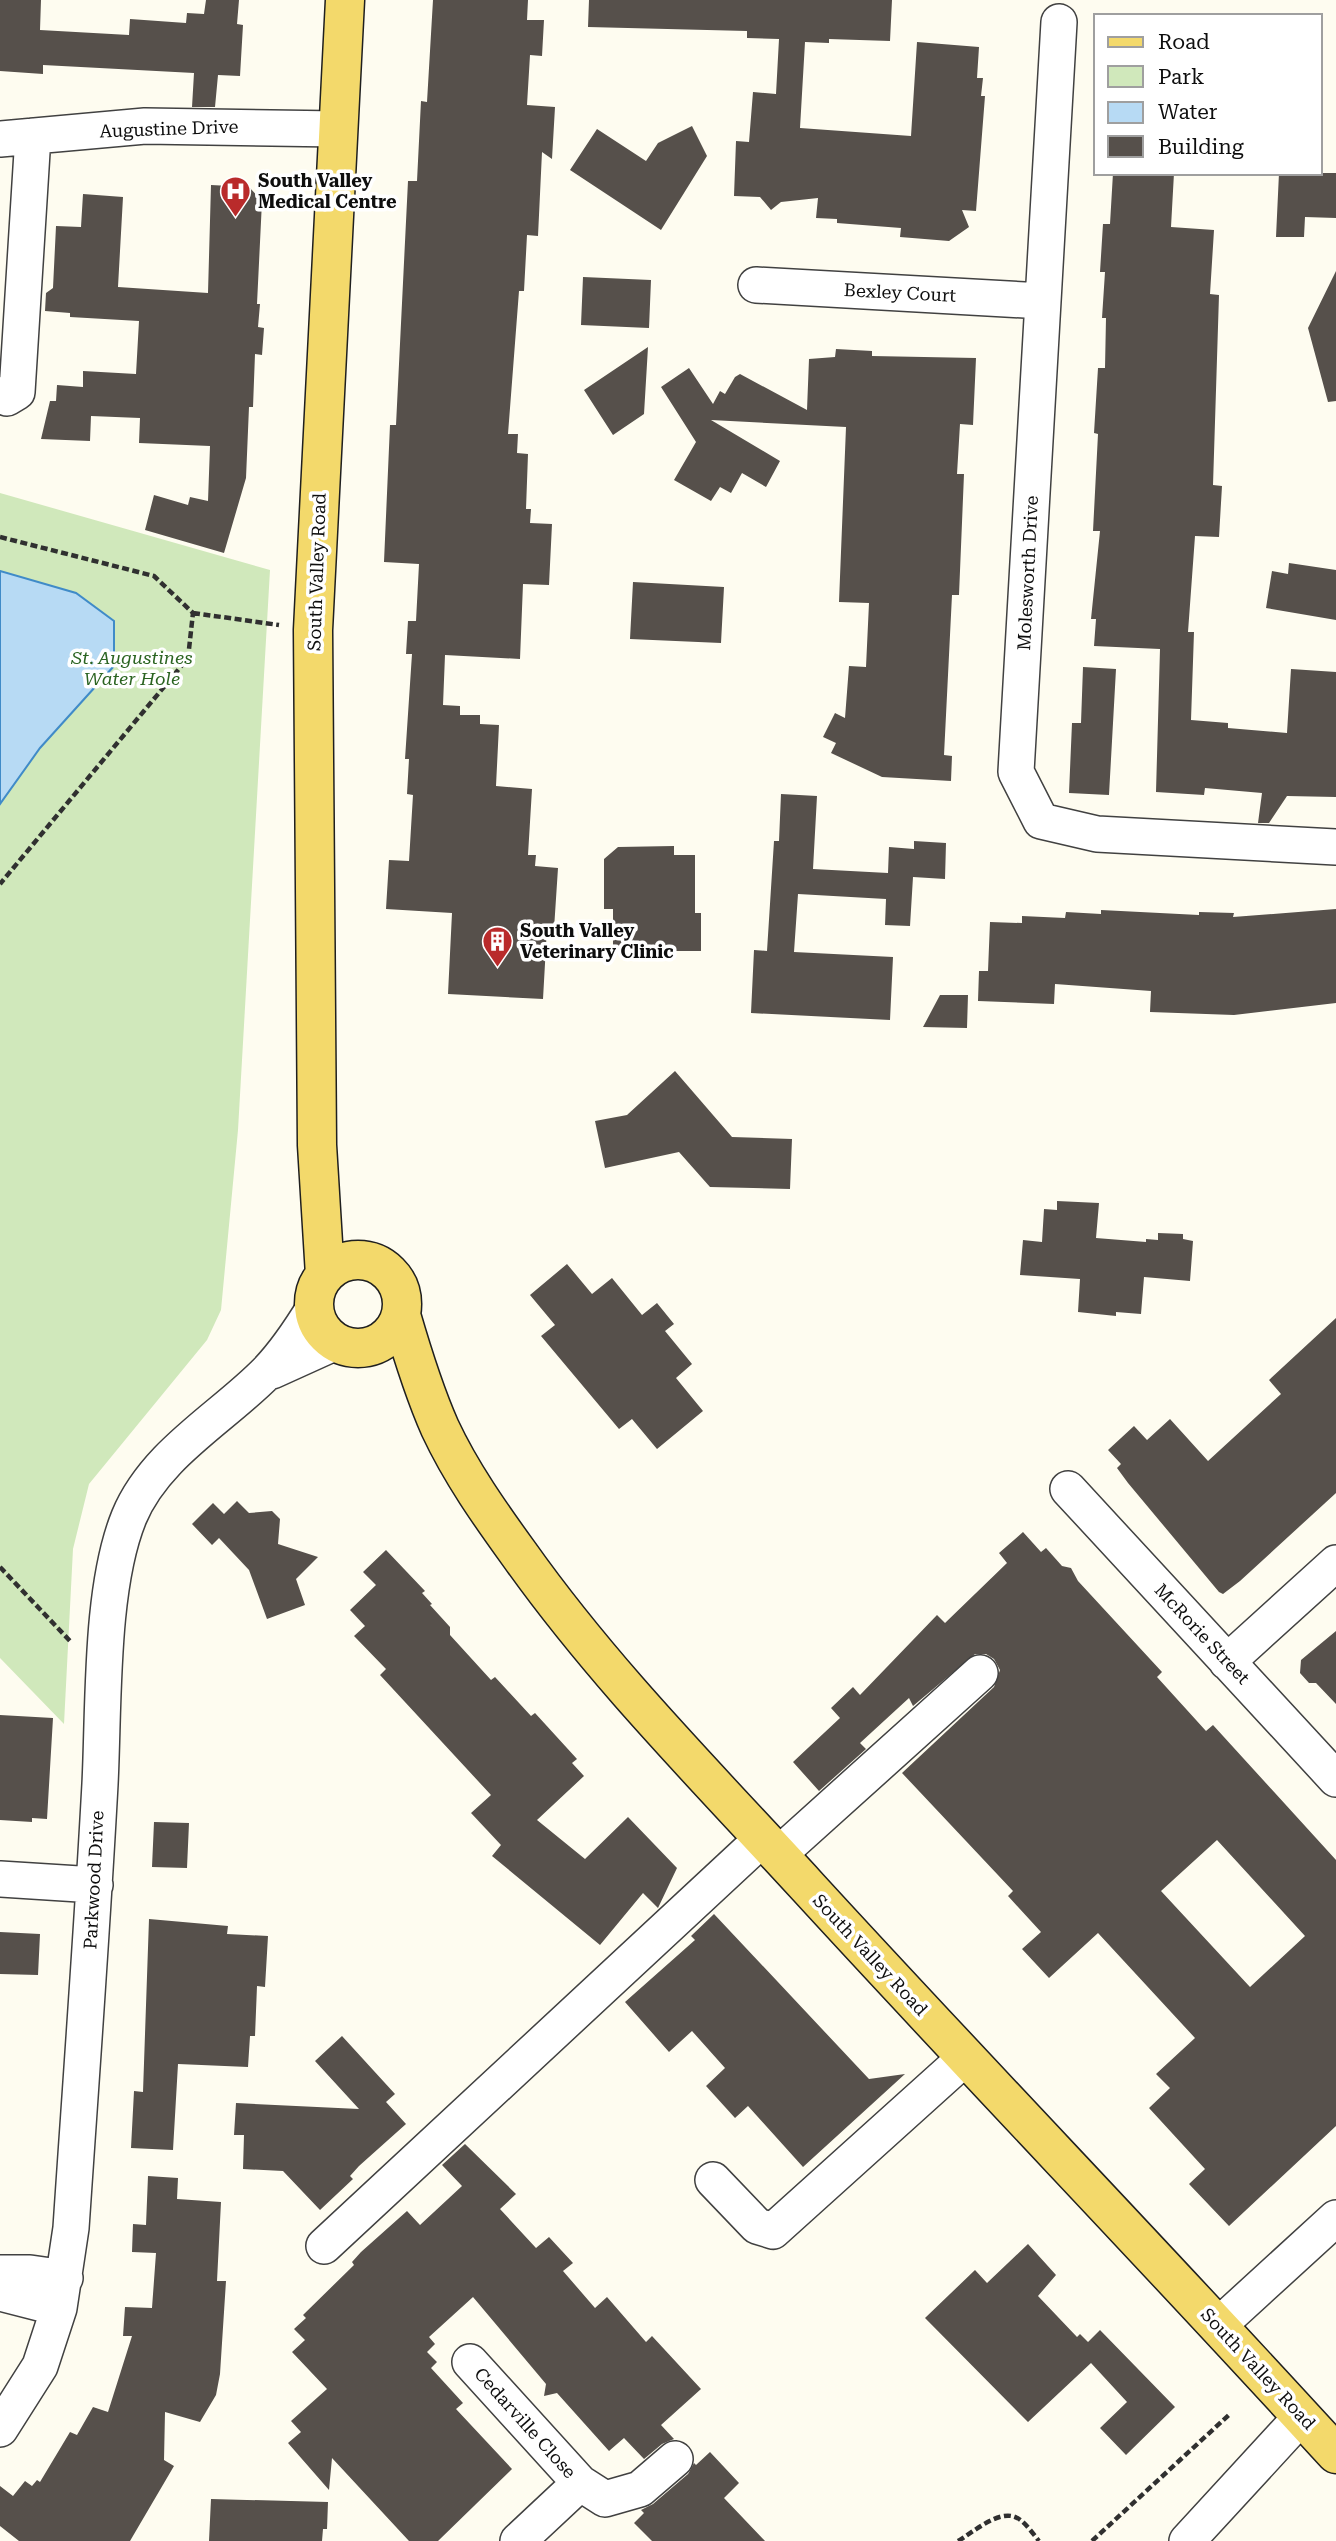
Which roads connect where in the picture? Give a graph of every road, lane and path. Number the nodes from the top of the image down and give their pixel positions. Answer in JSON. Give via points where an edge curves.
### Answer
{"nodes":[{"id":1,"x":345,"y":0,"type":"edge"},
{"id":2,"x":1059,"y":22,"type":"dead end"},
{"id":3,"x":339,"y":129,"type":"junction"},
{"id":4,"x":16,"y":138,"type":"edge"},
{"id":5,"x":756,"y":285,"type":"dead end"},
{"id":6,"x":1043,"y":301,"type":"junction"},
{"id":7,"x":0,"y":395,"type":"edge"},
{"id":8,"x":0,"y":537,"type":"edge"},
{"id":9,"x":193,"y":613,"type":"junction"},
{"id":10,"x":313,"y":630,"type":"junction"},
{"id":11,"x":1336,"y":847,"type":"edge"},
{"id":12,"x":0,"y":884,"type":"edge"},
{"id":13,"x":317,"y":1145,"type":"junction"},
{"id":14,"x":365,"y":1260,"type":"junction"},
{"id":15,"x":319,"y":1292,"type":"junction"},
{"id":16,"x":401,"y":1315,"type":"junction"},
{"id":17,"x":345,"y":1345,"type":"junction"},
{"id":18,"x":266,"y":1373,"type":"junction"},
{"id":19,"x":440,"y":1427,"type":"junction"},
{"id":20,"x":1068,"y":1489,"type":"dead end"},
{"id":21,"x":1336,"y":1563,"type":"edge"},
{"id":22,"x":0,"y":1567,"type":"edge"},
{"id":23,"x":1227,"y":1662,"type":"junction"},
{"id":24,"x":980,"y":1673,"type":"dead end"},
{"id":25,"x":106,"y":1679,"type":"junction"},
{"id":26,"x":1336,"y":1779,"type":"edge"},
{"id":27,"x":771,"y":1847,"type":"junction"},
{"id":28,"x":0,"y":1879,"type":"edge"},
{"id":29,"x":94,"y":1885,"type":"junction"},
{"id":30,"x":965,"y":2058,"type":"junction"},
{"id":31,"x":713,"y":2180,"type":"dead end"},
{"id":32,"x":1336,"y":2218,"type":"edge"},
{"id":33,"x":324,"y":2246,"type":"dead end"},
{"id":34,"x":0,"y":2273,"type":"edge"},
{"id":35,"x":0,"y":2293,"type":"edge"},
{"id":36,"x":62,"y":2293,"type":"junction"},
{"id":37,"x":1219,"y":2325,"type":"junction"},
{"id":38,"x":470,"y":2362,"type":"dead end"},
{"id":39,"x":1231,"y":2413,"type":"dead end"},
{"id":40,"x":1301,"y":2416,"type":"junction"},
{"id":41,"x":0,"y":2429,"type":"edge"},
{"id":42,"x":1336,"y":2454,"type":"edge"},
{"id":43,"x":675,"y":2459,"type":"dead end"},
{"id":44,"x":580,"y":2483,"type":"junction"},
{"id":45,"x":518,"y":2541,"type":"edge"},
{"id":46,"x":958,"y":2541,"type":"edge"},
{"id":47,"x":1039,"y":2541,"type":"edge"},
{"id":48,"x":1092,"y":2541,"type":"edge"},
{"id":49,"x":1187,"y":2541,"type":"edge"}],
"edges":[{"from":1,"to":3,"type":"main road","name":"South Valley Road"},
{"from":2,"to":6,"type":"street","name":"Molesworth Drive"},
{"from":3,"to":4,"type":"street","name":"Augustine Drive","via":[[145,126]]},
{"from":3,"to":10,"type":"main road","name":"South Valley Road"},
{"from":4,"to":7,"type":"street","via":[[18,392],[7,398]]},
{"from":5,"to":6,"type":"street","name":"Bexley Court"},
{"from":6,"to":11,"type":"street","name":"Molesworth Drive","via":[[1016,772],[1041,821],[1097,834]]},
{"from":8,"to":9,"type":"path","via":[[154,576]]},
{"from":9,"to":10,"type":"path"},
{"from":9,"to":12,"type":"path","via":[[188,658]]},
{"from":10,"to":13,"type":"main road","name":"South Valley Road"},
{"from":13,"to":14,"type":"main road","name":"South Valley Road","via":[[338,1213]]},
{"from":13,"to":15,"type":"main road","name":"South Valley Road"},
{"from":14,"to":15,"type":"main road","via":[[342,1263]]},
{"from":14,"to":16,"type":"main road","name":"South Valley Road","via":[[379,1265],[397,1283]]},
{"from":15,"to":17,"type":"main road","name":"South Valley Road","via":[[318,1322]]},
{"from":15,"to":18,"type":"street","name":"Parkwood Drive","via":[[294,1340]]},
{"from":16,"to":17,"type":"main road","via":[[396,1329],[372,1346]]},
{"from":16,"to":19,"type":"main road","name":"South Valley Road"},
{"from":17,"to":18,"type":"street","name":"Parkwood Drive"},
{"from":17,"to":19,"type":"main road","name":"South Valley Road","via":[[401,1377]]},
{"from":18,"to":25,"type":"street","name":"Parkwood Drive","via":[[199,1429],[152,1480],[130,1516],[111,1586]]},
{"from":19,"to":27,"type":"main road","name":"South Valley Road","via":[[479,1499],[545,1590],[658,1725]]},
{"from":20,"to":23,"type":"street","name":"McRorie Street"},
{"from":21,"to":23,"type":"street"},
{"from":22,"to":25,"type":"path"},
{"from":23,"to":26,"type":"street","name":"McRorie Street"},
{"from":24,"to":27,"type":"street"},
{"from":25,"to":29,"type":"street","name":"Parkwood Drive"},
{"from":27,"to":30,"type":"main road","name":"South Valley Road"},
{"from":27,"to":33,"type":"street"},
{"from":28,"to":29,"type":"street"},
{"from":29,"to":36,"type":"street","name":"Parkwood Drive","via":[[72,2214]]},
{"from":30,"to":31,"type":"street","via":[[773,2231],[757,2226]]},
{"from":30,"to":37,"type":"main road","name":"South Valley Road"},
{"from":32,"to":37,"type":"street"},
{"from":34,"to":36,"type":"street","via":[[30,2273]]},
{"from":35,"to":36,"type":"street"},
{"from":36,"to":41,"type":"street","name":"Parkwood Drive","via":[[40,2366]]},
{"from":37,"to":40,"type":"main road","name":"South Valley Road"},
{"from":38,"to":44,"type":"street","name":"Cedarville Close"},
{"from":39,"to":48,"type":"path"},
{"from":40,"to":42,"type":"main road","name":"South Valley Road"},
{"from":40,"to":49,"type":"street"},
{"from":43,"to":44,"type":"street","via":[[640,2489],[605,2499]]},
{"from":44,"to":45,"type":"street","name":"Cedarville Close"},
{"from":46,"to":47,"type":"path","via":[[1009,2516],[1017,2518]]}]}
